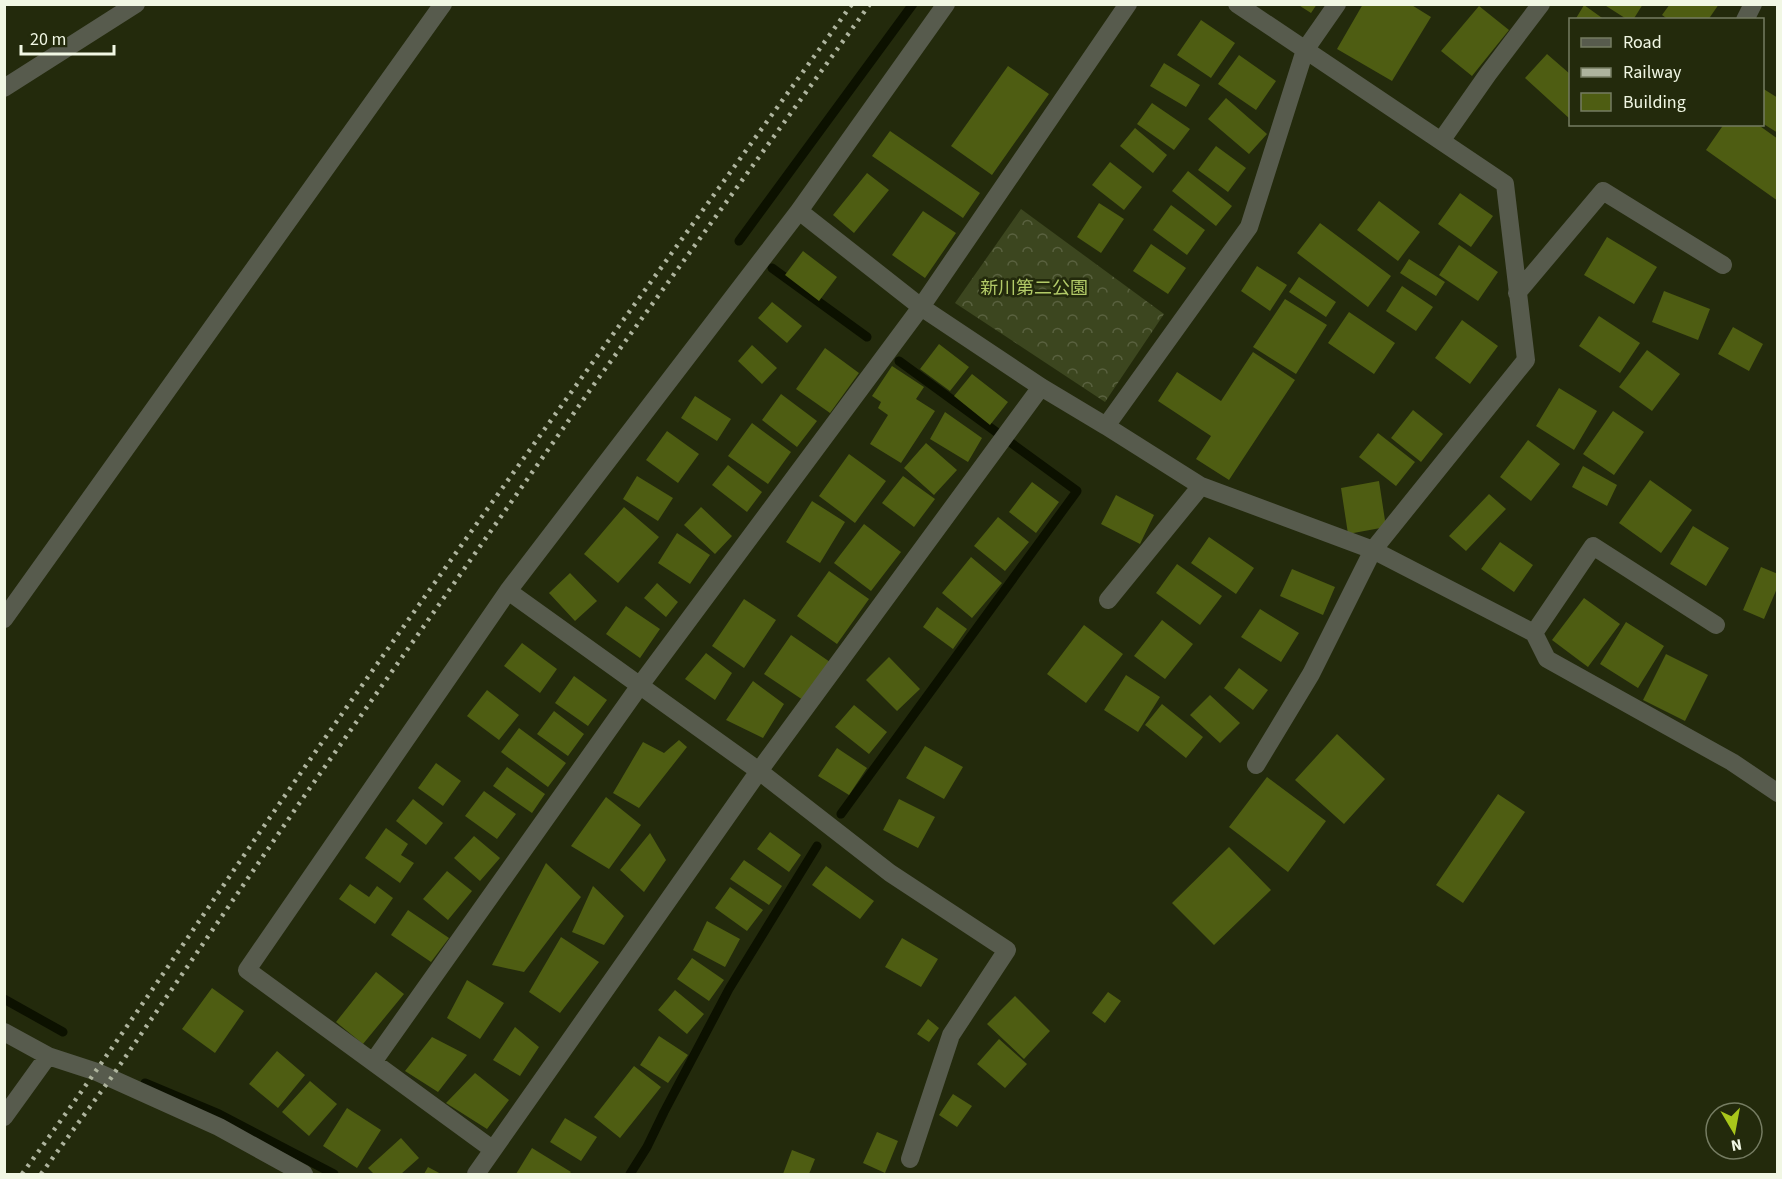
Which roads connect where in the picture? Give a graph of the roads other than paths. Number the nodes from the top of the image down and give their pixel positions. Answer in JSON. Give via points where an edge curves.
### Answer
{"nodes":[{"id":1,"x":136,"y":4,"type":"edge"},
{"id":2,"x":443,"y":4,"type":"edge"},
{"id":3,"x":946,"y":4,"type":"edge"},
{"id":4,"x":1128,"y":4,"type":"edge"},
{"id":5,"x":1237,"y":4,"type":"edge"},
{"id":6,"x":1336,"y":4,"type":"edge"},
{"id":7,"x":1541,"y":4,"type":"edge"},
{"id":8,"x":1753,"y":4,"type":"edge"},
{"id":9,"x":1746,"y":18,"type":"edge"},
{"id":10,"x":1305,"y":50,"type":"junction"},
{"id":11,"x":4,"y":88,"type":"edge"},
{"id":12,"x":1441,"y":141,"type":"junction"},
{"id":13,"x":799,"y":211,"type":"junction"},
{"id":14,"x":1723,"y":265,"type":"dead end"},
{"id":15,"x":1517,"y":293,"type":"junction"},
{"id":16,"x":921,"y":307,"type":"junction"},
{"id":17,"x":1041,"y":387,"type":"junction"},
{"id":18,"x":1106,"y":426,"type":"junction"},
{"id":19,"x":1201,"y":486,"type":"junction"},
{"id":20,"x":1373,"y":550,"type":"junction"},
{"id":21,"x":508,"y":591,"type":"junction"},
{"id":22,"x":1108,"y":600,"type":"dead end"},
{"id":23,"x":4,"y":619,"type":"edge"},
{"id":24,"x":1716,"y":626,"type":"dead end"},
{"id":25,"x":1534,"y":633,"type":"junction"},
{"id":26,"x":641,"y":684,"type":"junction"},
{"id":27,"x":1256,"y":765,"type":"dead end"},
{"id":28,"x":759,"y":771,"type":"junction"},
{"id":29,"x":1778,"y":793,"type":"edge"},
{"id":30,"x":4,"y":1032,"type":"edge"},
{"id":31,"x":48,"y":1056,"type":"junction"},
{"id":32,"x":373,"y":1062,"type":"junction"},
{"id":33,"x":4,"y":1117,"type":"edge"},
{"id":34,"x":492,"y":1149,"type":"junction"},
{"id":35,"x":910,"y":1159,"type":"dead end"},
{"id":36,"x":304,"y":1174,"type":"edge"},
{"id":37,"x":476,"y":1174,"type":"edge"}],
"edges":[{"from":1,"to":11,"type":"street"},
{"from":2,"to":23,"type":"street"},
{"from":3,"to":13,"type":"street"},
{"from":4,"to":16,"type":"street"},
{"from":5,"to":10,"type":"street"},
{"from":6,"to":10,"type":"street"},
{"from":7,"to":12,"type":"street"},
{"from":8,"to":9,"type":"street"},
{"from":10,"to":12,"type":"street"},
{"from":10,"to":18,"type":"street","via":[[1249,227]]},
{"from":12,"to":15,"type":"street","via":[[1505,184]]},
{"from":13,"to":16,"type":"street"},
{"from":13,"to":21,"type":"street"},
{"from":14,"to":15,"type":"street","via":[[1603,191]]},
{"from":15,"to":20,"type":"street","via":[[1526,360]]},
{"from":16,"to":17,"type":"street"},
{"from":16,"to":26,"type":"street"},
{"from":17,"to":18,"type":"street"},
{"from":17,"to":28,"type":"street"},
{"from":18,"to":19,"type":"street"},
{"from":19,"to":20,"type":"street"},
{"from":19,"to":22,"type":"street"},
{"from":20,"to":25,"type":"street"},
{"from":20,"to":27,"type":"street","via":[[1311,674]]},
{"from":21,"to":26,"type":"street"},
{"from":21,"to":32,"type":"street","via":[[247,970]]},
{"from":24,"to":25,"type":"street","via":[[1593,546]]},
{"from":25,"to":29,"type":"street","via":[[1546,659],[1732,762]]},
{"from":26,"to":28,"type":"street"},
{"from":26,"to":32,"type":"street"},
{"from":28,"to":34,"type":"street"},
{"from":28,"to":35,"type":"street","via":[[890,873],[1007,950],[951,1035]]},
{"from":30,"to":31,"type":"street"},
{"from":31,"to":33,"type":"street"},
{"from":31,"to":36,"type":"street","via":[[97,1072],[219,1127]]},
{"from":32,"to":34,"type":"street"},
{"from":34,"to":37,"type":"street"}]}
